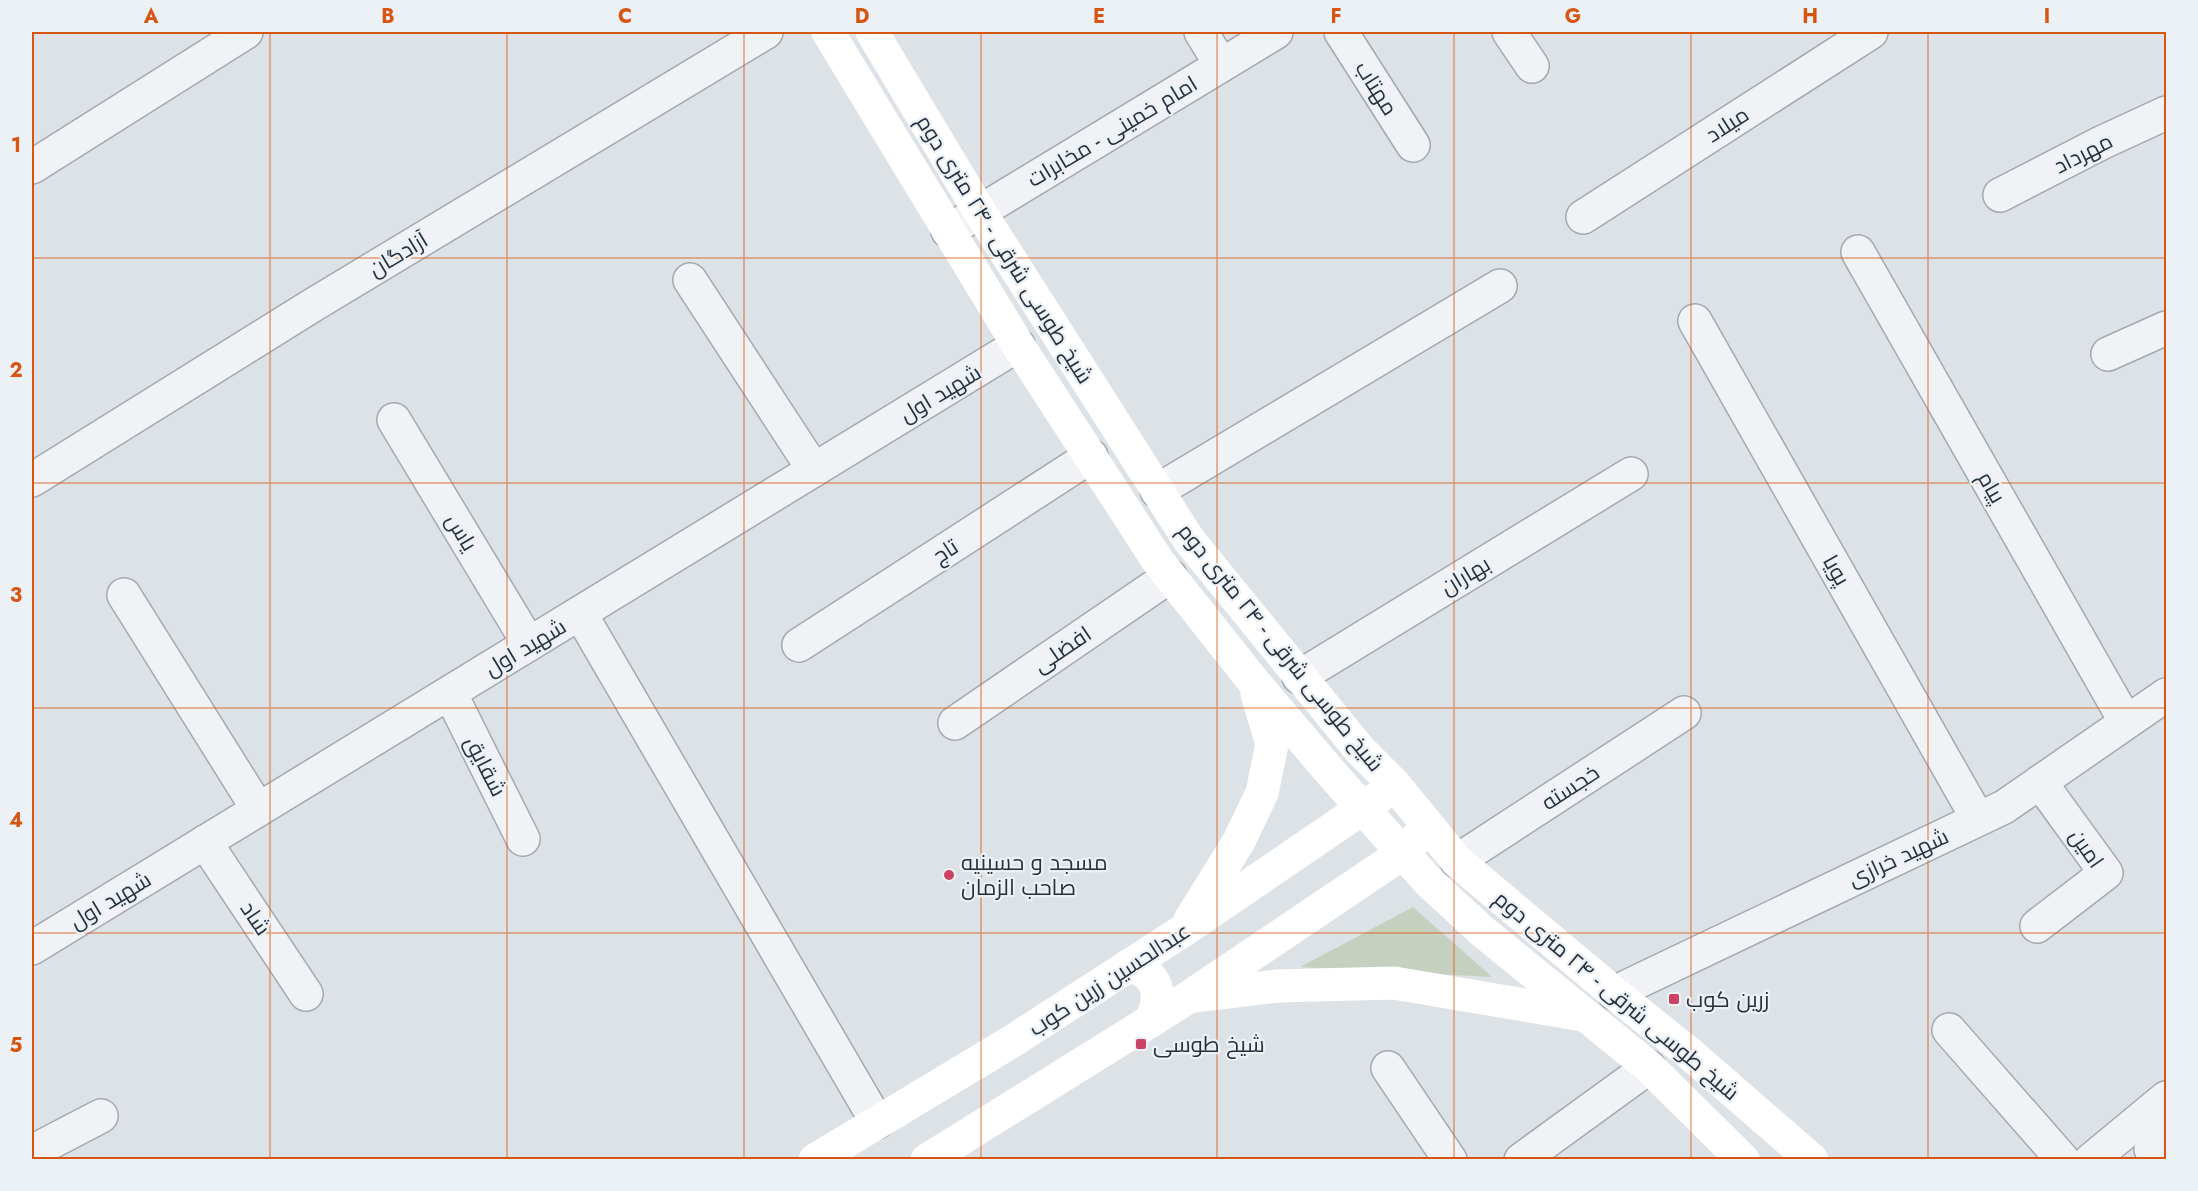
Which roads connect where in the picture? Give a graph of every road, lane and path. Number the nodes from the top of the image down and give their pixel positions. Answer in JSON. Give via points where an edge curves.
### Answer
{"nodes":[{"id":1,"x":246,"y":32,"type":"edge"},
{"id":2,"x":766,"y":32,"type":"edge"},
{"id":3,"x":828,"y":32,"type":"edge"},
{"id":4,"x":872,"y":32,"type":"edge"},
{"id":5,"x":1201,"y":32,"type":"edge"},
{"id":6,"x":1276,"y":32,"type":"edge"},
{"id":7,"x":1341,"y":32,"type":"edge"},
{"id":8,"x":1509,"y":32,"type":"edge"},
{"id":9,"x":1871,"y":32,"type":"edge"},
{"id":10,"x":1221,"y":65,"type":"junction"},
{"id":11,"x":1532,"y":66,"type":"dead end"},
{"id":12,"x":2166,"y":113,"type":"edge"},
{"id":13,"x":1413,"y":145,"type":"dead end"},
{"id":14,"x":32,"y":167,"type":"edge"},
{"id":15,"x":2000,"y":195,"type":"dead end"},
{"id":16,"x":980,"y":212,"type":"junction"},
{"id":17,"x":1583,"y":217,"type":"dead end"},
{"id":18,"x":948,"y":231,"type":"junction"},
{"id":19,"x":1858,"y":252,"type":"dead end"},
{"id":20,"x":690,"y":280,"type":"dead end"},
{"id":21,"x":1500,"y":286,"type":"dead end"},
{"id":22,"x":1695,"y":321,"type":"dead end"},
{"id":23,"x":2166,"y":328,"type":"edge"},
{"id":24,"x":1018,"y":345,"type":"junction"},
{"id":25,"x":2108,"y":354,"type":"dead end"},
{"id":26,"x":394,"y":420,"type":"dead end"},
{"id":27,"x":1091,"y":456,"type":"junction"},
{"id":28,"x":814,"y":470,"type":"junction"},
{"id":29,"x":1631,"y":474,"type":"dead end"},
{"id":30,"x":32,"y":480,"type":"edge"},
{"id":31,"x":1157,"y":491,"type":"junction"},
{"id":32,"x":1170,"y":576,"type":"junction"},
{"id":33,"x":124,"y":595,"type":"dead end"},
{"id":34,"x":580,"y":613,"type":"junction"},
{"id":35,"x":529,"y":644,"type":"junction"},
{"id":36,"x":799,"y":645,"type":"dead end"},
{"id":37,"x":1299,"y":677,"type":"junction"},
{"id":38,"x":1253,"y":681,"type":"junction"},
{"id":39,"x":450,"y":693,"type":"junction"},
{"id":40,"x":2166,"y":695,"type":"edge"},
{"id":41,"x":1684,"y":713,"type":"dead end"},
{"id":42,"x":2126,"y":722,"type":"junction"},
{"id":43,"x":954,"y":723,"type":"dead end"},
{"id":44,"x":2040,"y":782,"type":"junction"},
{"id":45,"x":1395,"y":785,"type":"junction"},
{"id":46,"x":258,"y":809,"type":"junction"},
{"id":47,"x":1363,"y":809,"type":"junction"},
{"id":48,"x":1978,"y":819,"type":"junction"},
{"id":49,"x":1428,"y":827,"type":"junction"},
{"id":50,"x":523,"y":838,"type":"dead end"},
{"id":51,"x":205,"y":842,"type":"junction"},
{"id":52,"x":1403,"y":854,"type":"junction"},
{"id":53,"x":1457,"y":861,"type":"junction"},
{"id":54,"x":2037,"y":926,"type":"dead end"},
{"id":55,"x":1184,"y":930,"type":"junction"},
{"id":56,"x":32,"y":948,"type":"edge"},
{"id":57,"x":1128,"y":966,"type":"junction"},
{"id":58,"x":1614,"y":993,"type":"junction"},
{"id":59,"x":306,"y":994,"type":"dead end"},
{"id":60,"x":1189,"y":997,"type":"junction"},
{"id":61,"x":1587,"y":1016,"type":"junction"},
{"id":62,"x":1150,"y":1021,"type":"junction"},
{"id":63,"x":1949,"y":1029,"type":"dead end"},
{"id":64,"x":1649,"y":1066,"type":"junction"},
{"id":65,"x":1388,"y":1068,"type":"dead end"},
{"id":66,"x":2166,"y":1098,"type":"edge"},
{"id":67,"x":101,"y":1116,"type":"dead end"},
{"id":68,"x":877,"y":1122,"type":"junction"},
{"id":69,"x":2166,"y":1137,"type":"edge"},
{"id":70,"x":32,"y":1152,"type":"edge"},
{"id":71,"x":815,"y":1160,"type":"edge"},
{"id":72,"x":927,"y":1160,"type":"edge"},
{"id":73,"x":1450,"y":1160,"type":"edge"},
{"id":74,"x":1521,"y":1160,"type":"edge"},
{"id":75,"x":1743,"y":1160,"type":"edge"},
{"id":76,"x":1812,"y":1160,"type":"edge"},
{"id":77,"x":2063,"y":1160,"type":"edge"},
{"id":78,"x":2091,"y":1160,"type":"edge"},
{"id":79,"x":2160,"y":1160,"type":"edge"}],
"edges":[{"from":1,"to":14,"type":"street"},
{"from":2,"to":30,"type":"street","name":"آزادگان"},
{"from":3,"to":18,"type":"main road","name":"شیخ طوسی شرقی - ۲۴ متری دوم"},
{"from":4,"to":16,"type":"main road","name":"شیخ طوسی شرقی - ۲۴ متری دوم"},
{"from":5,"to":10,"type":"street"},
{"from":6,"to":10,"type":"street","name":"امام خمینی - مخابرات"},
{"from":7,"to":13,"type":"street","name":"مهتاب"},
{"from":8,"to":11,"type":"street"},
{"from":9,"to":17,"type":"street","name":"میلاد"},
{"from":10,"to":16,"type":"street","name":"امام خمینی - مخابرات"},
{"from":12,"to":15,"type":"street","name":"مهرداد"},
{"from":16,"to":18,"type":"street","name":"امام خمینی - مخابرات"},
{"from":16,"to":31,"type":"main road","name":"شیخ طوسی شرقی - ۲۴ متری دوم"},
{"from":18,"to":24,"type":"main road","name":"شیخ طوسی شرقی - ۲۴ متری دوم"},
{"from":19,"to":42,"type":"street","name":"پیام"},
{"from":20,"to":28,"type":"street"},
{"from":21,"to":31,"type":"street"},
{"from":22,"to":48,"type":"street","name":"پویا"},
{"from":23,"to":25,"type":"street"},
{"from":24,"to":27,"type":"main road","name":"شیخ طوسی شرقی - ۲۴ متری دوم"},
{"from":24,"to":28,"type":"street","name":"شهید اول"},
{"from":26,"to":35,"type":"street","name":"یاس"},
{"from":27,"to":32,"type":"main road","name":"شیخ طوسی شرقی - ۲۴ متری دوم"},
{"from":27,"to":36,"type":"street","name":"تاج"},
{"from":28,"to":34,"type":"street","name":"شهید اول"},
{"from":29,"to":37,"type":"street","name":"بهاران"},
{"from":31,"to":37,"type":"main road","name":"شیخ طوسی شرقی - ۲۴ متری دوم","via":[[1198,553]]},
{"from":32,"to":38,"type":"main road","name":"شیخ طوسی شرقی - ۲۴ متری دوم"},
{"from":32,"to":43,"type":"street","name":"افضلی"},
{"from":33,"to":46,"type":"street"},
{"from":34,"to":35,"type":"street","name":"شهید اول"},
{"from":34,"to":68,"type":"street"},
{"from":35,"to":39,"type":"street","name":"شهید اول"},
{"from":37,"to":45,"type":"main road","name":"شیخ طوسی شرقی - ۲۴ متری دوم"},
{"from":38,"to":47,"type":"main road","name":"شیخ طوسی شرقی - ۲۴ متری دوم"},
{"from":38,"to":55,"type":"main road","via":[[1272,744],[1262,793],[1239,841]]},
{"from":39,"to":46,"type":"street","name":"شهید اول"},
{"from":39,"to":50,"type":"street","name":"شقایق"},
{"from":40,"to":42,"type":"street","name":"شهید خرازی"},
{"from":41,"to":53,"type":"street","name":"خجسته"},
{"from":42,"to":44,"type":"street","name":"شهید خرازی"},
{"from":44,"to":48,"type":"street","name":"شهید خرازی","via":[[2004,807]]},
{"from":44,"to":54,"type":"street","name":"امین","via":[[2106,873]]},
{"from":45,"to":47,"type":"main road","name":"عبدالحسین زرین کوب"},
{"from":45,"to":49,"type":"main road","name":"شیخ طوسی شرقی - ۲۴ متری دوم"},
{"from":46,"to":51,"type":"street","name":"شهید اول"},
{"from":47,"to":52,"type":"main road","name":"شیخ طوسی شرقی - ۲۴ متری دوم"},
{"from":47,"to":55,"type":"main road","name":"عبدالحسین زرین کوب"},
{"from":48,"to":58,"type":"street","name":"شهید خرازی"},
{"from":49,"to":52,"type":"main road"},
{"from":49,"to":53,"type":"main road","name":"شیخ طوسی شرقی - ۲۴ متری دوم"},
{"from":51,"to":56,"type":"street","name":"شهید اول"},
{"from":51,"to":59,"type":"street","name":"شاد"},
{"from":52,"to":60,"type":"main road"},
{"from":52,"to":61,"type":"main road","name":"شیخ طوسی شرقی - ۲۴ متری دوم","via":[[1482,931]]},
{"from":53,"to":58,"type":"main road","name":"شیخ طوسی شرقی - ۲۴ متری دوم"},
{"from":55,"to":57,"type":"main road","name":"عبدالحسین زرین کوب"},
{"from":57,"to":62,"type":"main road","via":[[1141,969],[1153,979],[1158,995]]},
{"from":57,"to":68,"type":"main road","name":"عبدالحسین زرین کوب"},
{"from":58,"to":76,"type":"main road","name":"شیخ طوسی شرقی - ۲۴ متری دوم"},
{"from":60,"to":61,"type":"main road","via":[[1278,986],[1394,983]]},
{"from":60,"to":62,"type":"main road"},
{"from":61,"to":64,"type":"main road","name":"شیخ طوسی شرقی - ۲۴ متری دوم"},
{"from":62,"to":72,"type":"main road"},
{"from":63,"to":77,"type":"street"},
{"from":64,"to":74,"type":"street"},
{"from":64,"to":75,"type":"main road","name":"شیخ طوسی شرقی - ۲۴ متری دوم"},
{"from":65,"to":73,"type":"street"},
{"from":66,"to":78,"type":"street"},
{"from":67,"to":70,"type":"street"},
{"from":68,"to":71,"type":"main road","name":"عبدالحسین زرین کوب"},
{"from":69,"to":79,"type":"street","via":[[2151,1149]]}]}
